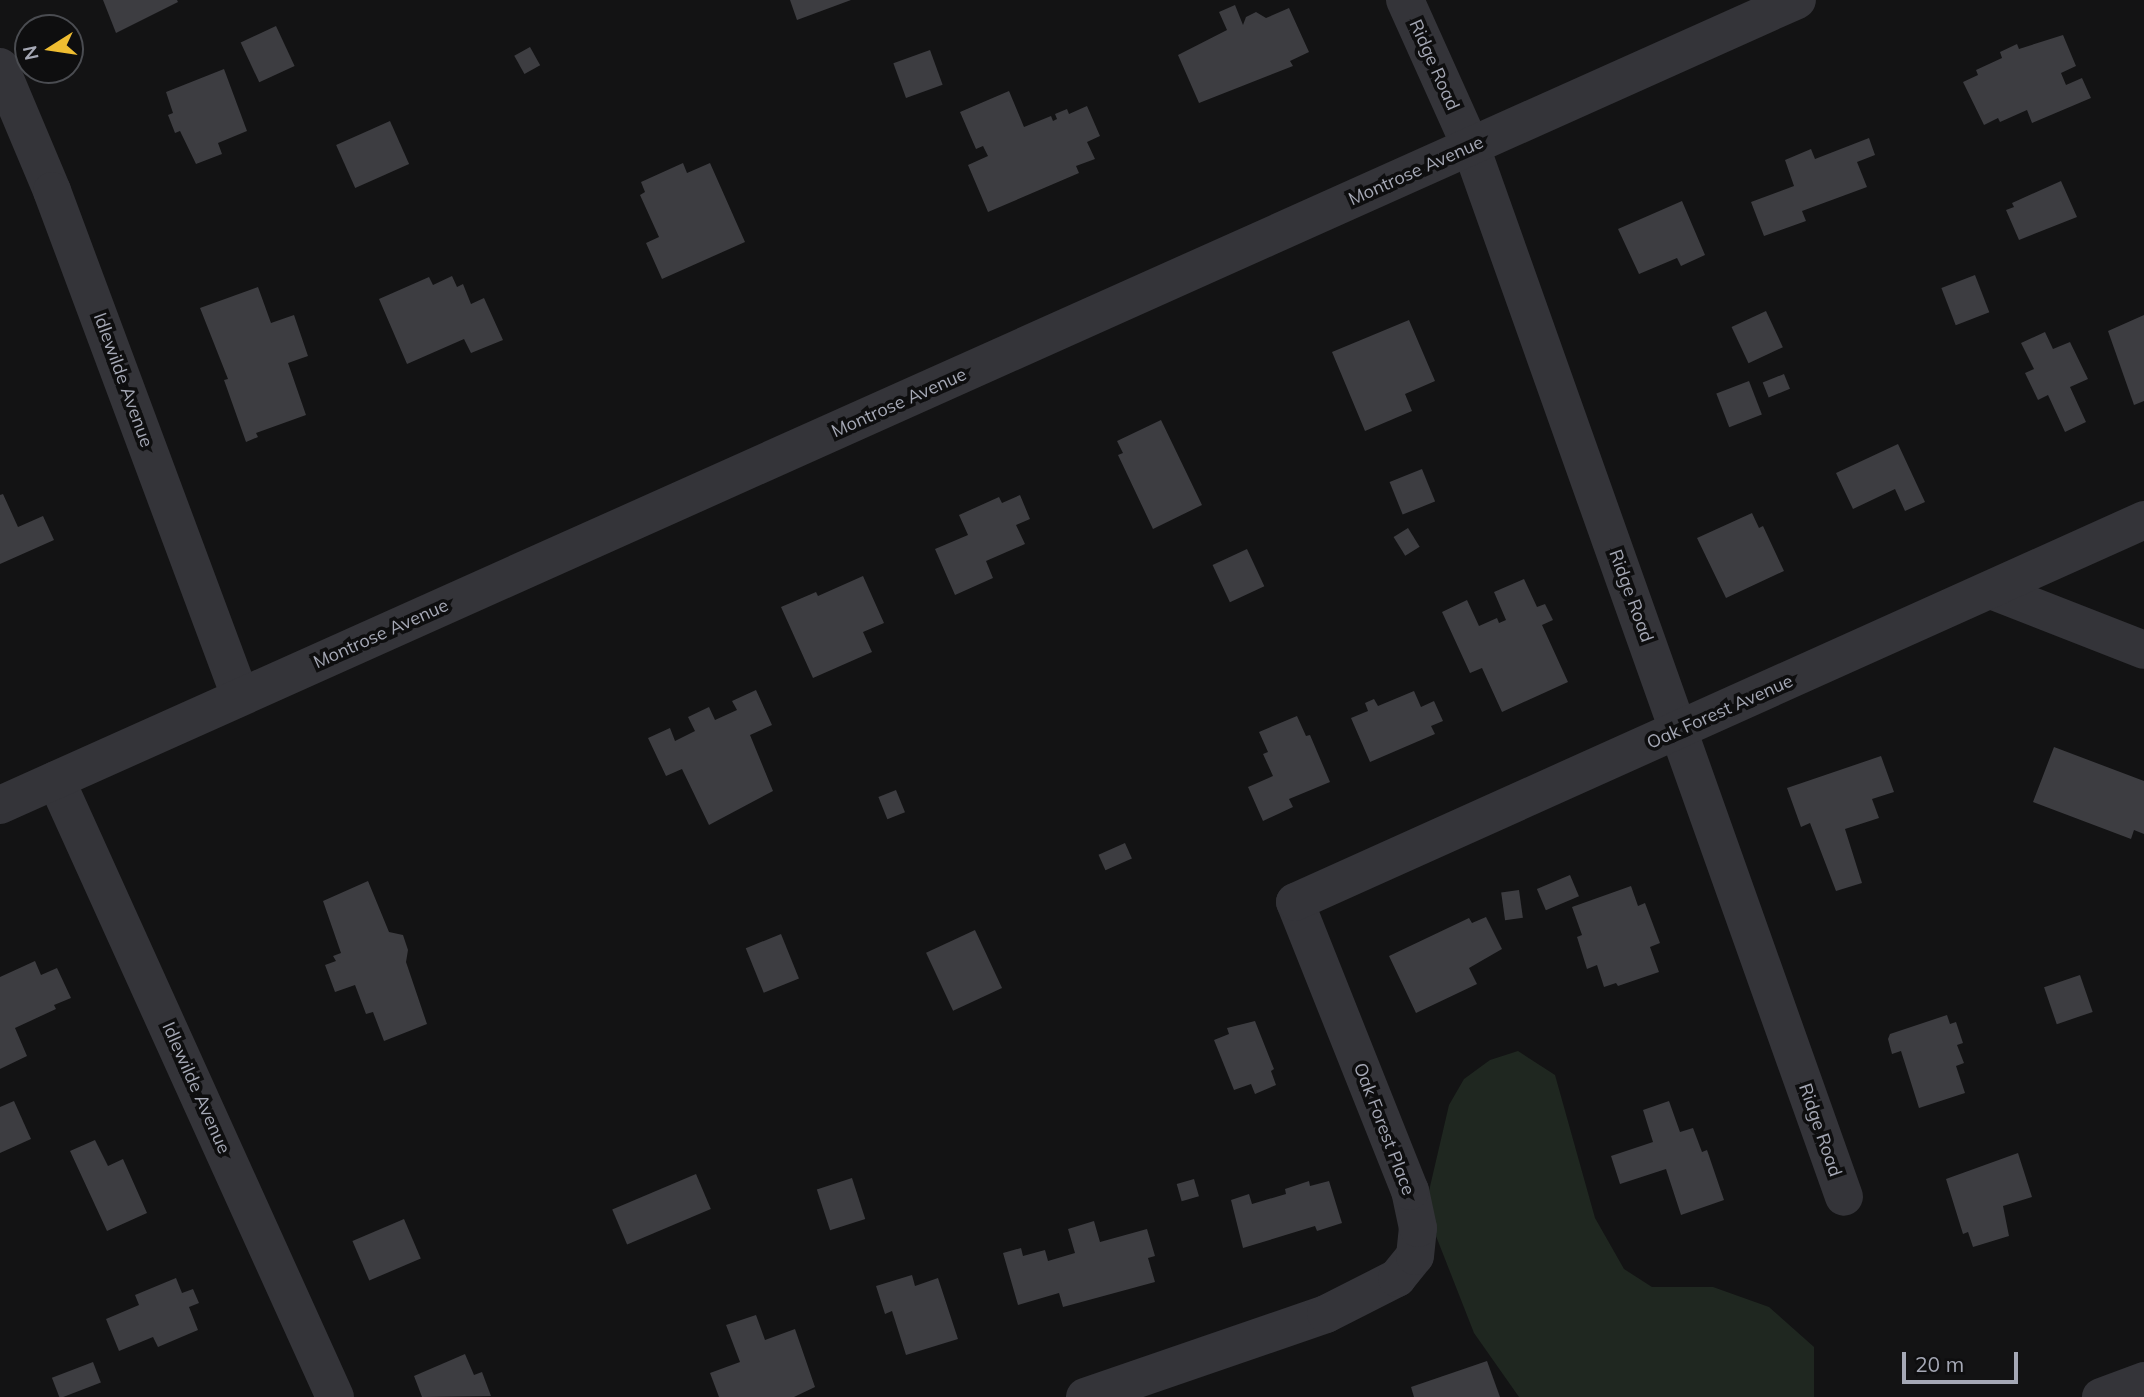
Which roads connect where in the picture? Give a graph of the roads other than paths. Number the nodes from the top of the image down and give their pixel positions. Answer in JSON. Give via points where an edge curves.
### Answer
{"nodes":[{"id":1,"x":1405,"y":0,"type":"edge"},
{"id":2,"x":1797,"y":0,"type":"edge"},
{"id":3,"x":0,"y":67,"type":"edge"},
{"id":4,"x":1471,"y":147,"type":"junction"},
{"id":5,"x":2144,"y":520,"type":"edge"},
{"id":6,"x":1990,"y":590,"type":"junction"},
{"id":7,"x":2144,"y":650,"type":"edge"},
{"id":8,"x":240,"y":696,"type":"junction"},
{"id":9,"x":1680,"y":731,"type":"junction"},
{"id":10,"x":56,"y":780,"type":"junction"},
{"id":11,"x":0,"y":805,"type":"edge"},
{"id":12,"x":1295,"y":902,"type":"joint"},
{"id":13,"x":1844,"y":1197,"type":"dead end"},
{"id":14,"x":2144,"y":1381,"type":"edge"},
{"id":15,"x":335,"y":1397,"type":"edge"},
{"id":16,"x":1085,"y":1397,"type":"edge"},
{"id":17,"x":2101,"y":1397,"type":"edge"}],
"edges":[{"from":1,"to":4,"type":"street","name":"Ridge Road"},
{"from":2,"to":4,"type":"street","name":"Montrose Avenue"},
{"from":3,"to":8,"type":"street","name":"Idlewilde Avenue","via":[[52,191]]},
{"from":4,"to":8,"type":"street","name":"Montrose Avenue"},
{"from":4,"to":9,"type":"street","name":"Ridge Road"},
{"from":5,"to":6,"type":"street","name":"Oak Forest Avenue"},
{"from":6,"to":7,"type":"street"},
{"from":6,"to":9,"type":"street","name":"Oak Forest Avenue"},
{"from":8,"to":10,"type":"street","name":"Montrose Avenue"},
{"from":9,"to":12,"type":"street","name":"Oak Forest Avenue"},
{"from":9,"to":13,"type":"street","name":"Ridge Road"},
{"from":10,"to":11,"type":"street","name":"Montrose Avenue"},
{"from":10,"to":15,"type":"street","name":"Idlewilde Avenue"},
{"from":12,"to":16,"type":"street","name":"Oak Forest Place","via":[[1410,1191],[1418,1228],[1415,1256],[1397,1278],[1326,1314]]},
{"from":14,"to":17,"type":"street"}]}
